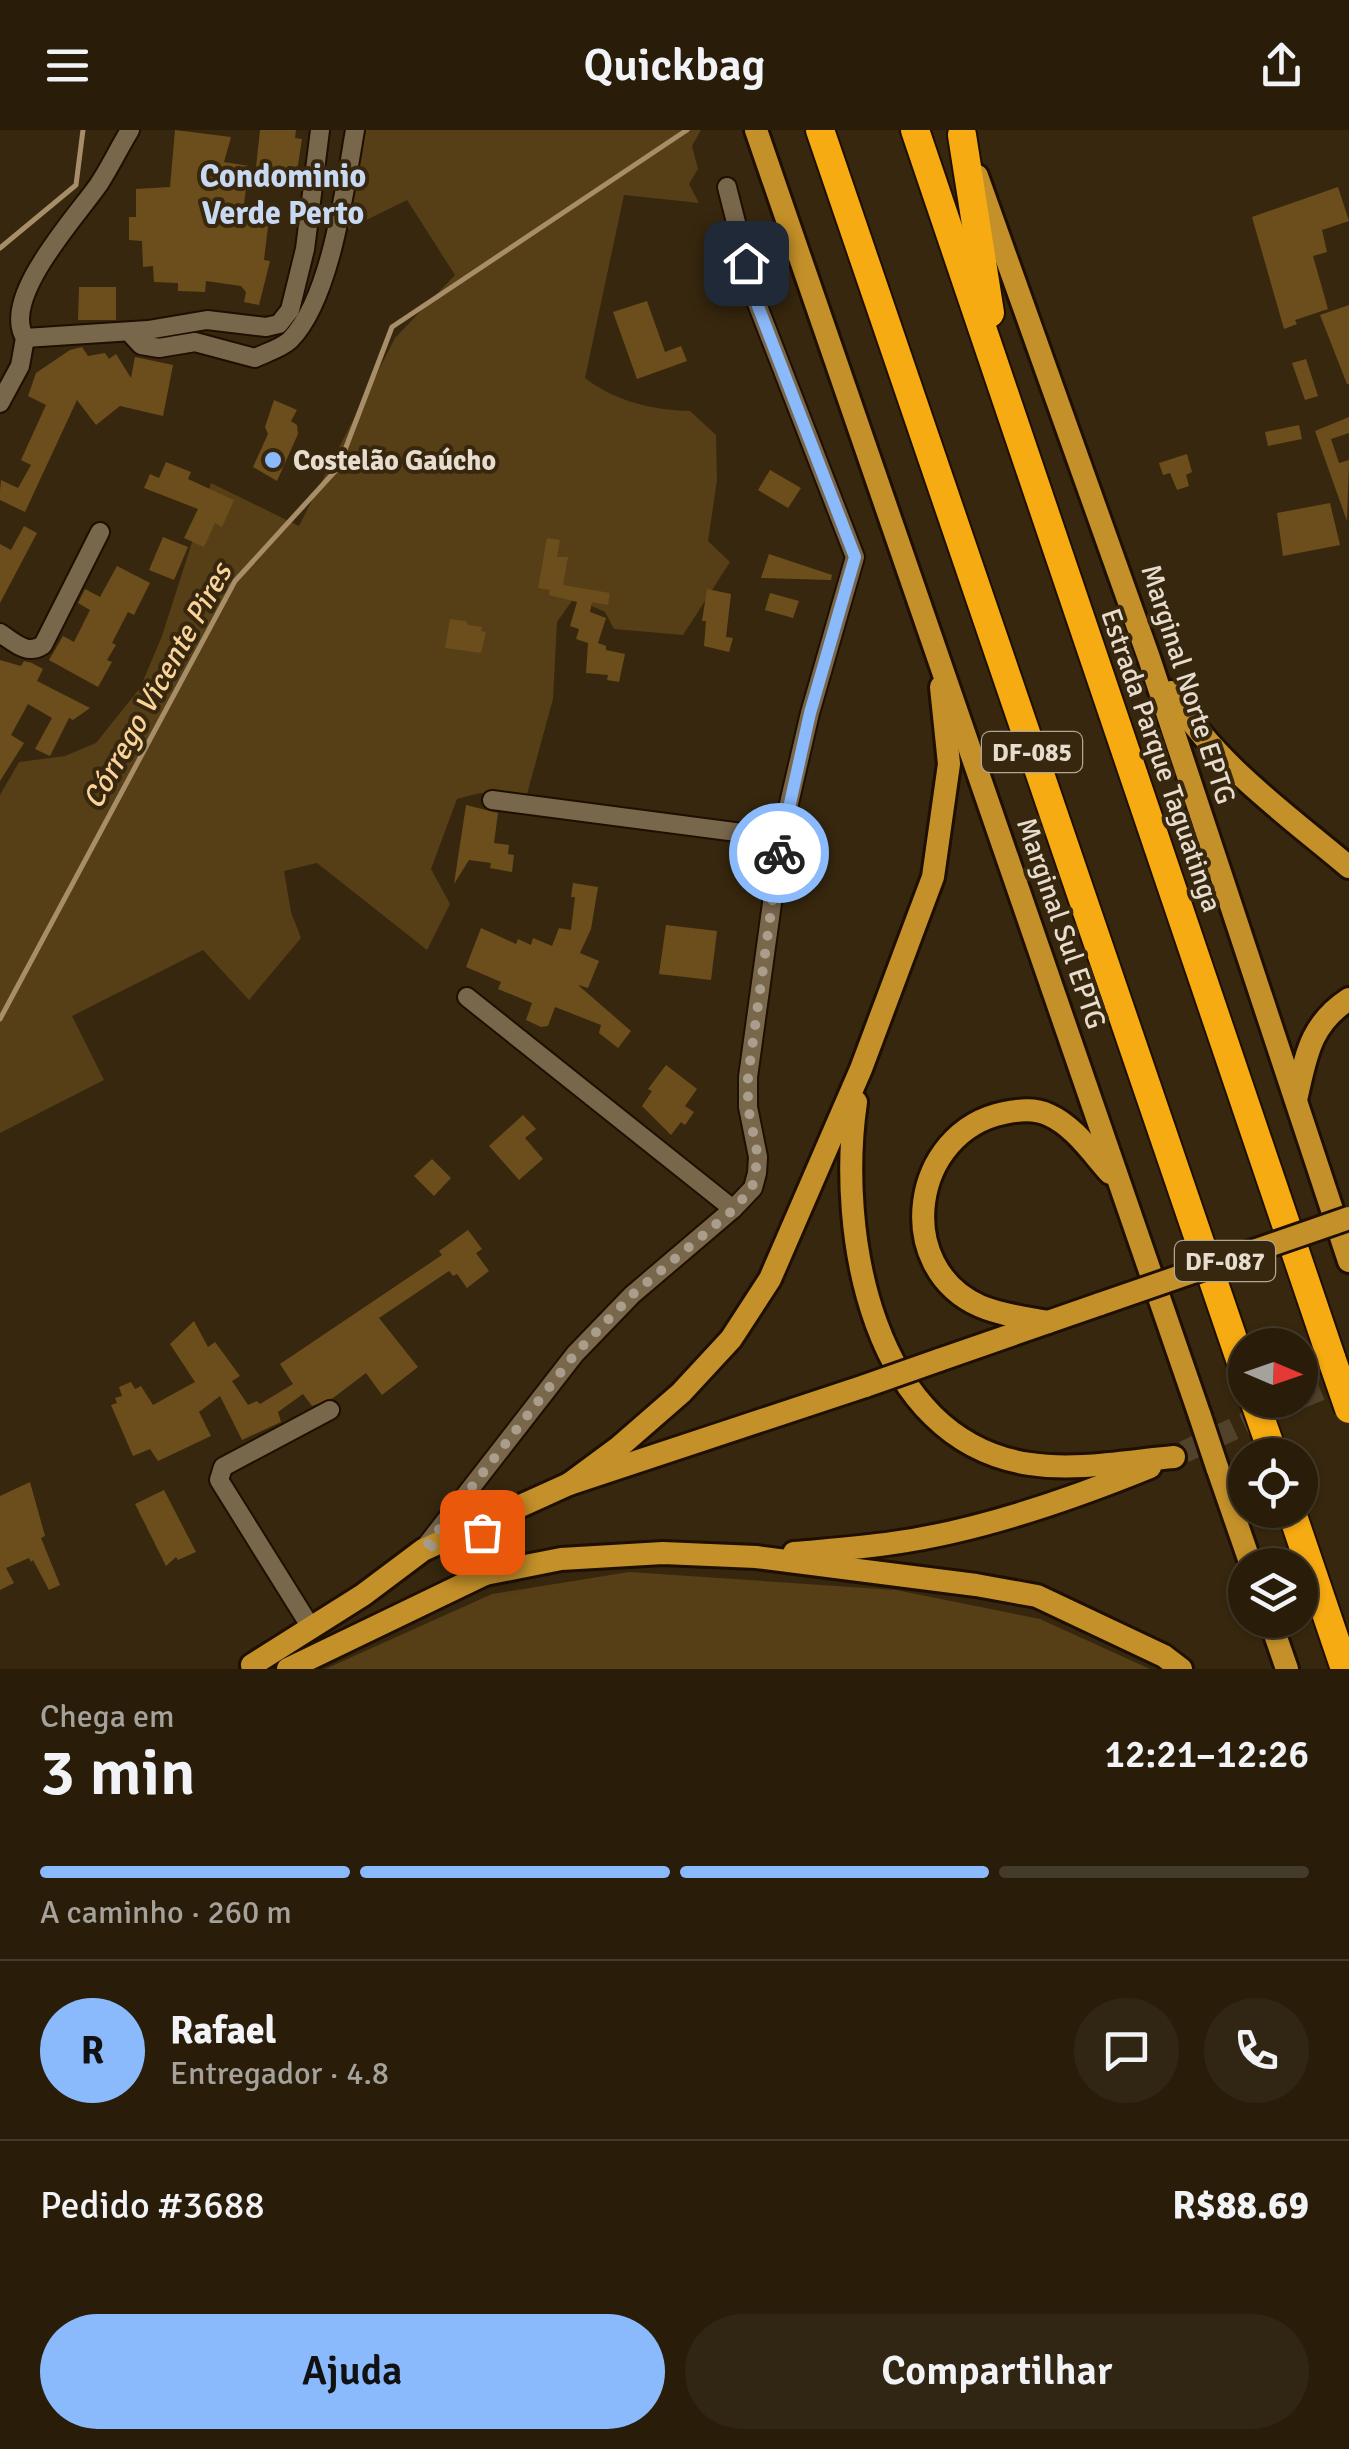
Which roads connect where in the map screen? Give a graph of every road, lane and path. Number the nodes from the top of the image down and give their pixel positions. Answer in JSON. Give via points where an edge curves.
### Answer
{"nodes":[{"id":1,"x":130,"y":130,"type":"edge"},
{"id":2,"x":320,"y":130,"type":"edge"},
{"id":3,"x":355,"y":130,"type":"edge"},
{"id":4,"x":820,"y":130,"type":"edge"},
{"id":5,"x":915,"y":130,"type":"edge"},
{"id":6,"x":756,"y":132,"type":"edge"},
{"id":7,"x":961,"y":132,"type":"edge"},
{"id":8,"x":726,"y":187,"type":"dead end"},
{"id":9,"x":129,"y":332,"type":"junction"},
{"id":10,"x":25,"y":338,"type":"junction"},
{"id":11,"x":1004,"y":398,"type":"junction"},
{"id":12,"x":0,"y":403,"type":"edge"},
{"id":13,"x":100,"y":532,"type":"dead end"},
{"id":14,"x":0,"y":633,"type":"edge"},
{"id":15,"x":936,"y":644,"type":"junction"},
{"id":16,"x":1150,"y":658,"type":"junction"},
{"id":17,"x":492,"y":800,"type":"dead end"},
{"id":18,"x":780,"y":838,"type":"junction"},
{"id":19,"x":1349,"y":867,"type":"edge"},
{"id":20,"x":466,"y":997,"type":"dead end"},
{"id":21,"x":1349,"y":999,"type":"edge"},
{"id":22,"x":861,"y":1069,"type":"junction"},
{"id":23,"x":1295,"y":1103,"type":"junction"},
{"id":24,"x":1119,"y":1184,"type":"junction"},
{"id":25,"x":733,"y":1210,"type":"junction"},
{"id":26,"x":1349,"y":1218,"type":"edge"},
{"id":27,"x":1349,"y":1262,"type":"edge"},
{"id":28,"x":1048,"y":1322,"type":"junction"},
{"id":29,"x":1229,"y":1328,"type":"edge"},
{"id":30,"x":1349,"y":1409,"type":"edge"},
{"id":31,"x":330,"y":1410,"type":"dead end"},
{"id":32,"x":568,"y":1484,"type":"junction"},
{"id":33,"x":1297,"y":1528,"type":"edge"},
{"id":34,"x":472,"y":1529,"type":"junction"},
{"id":35,"x":1245,"y":1548,"type":"edge"},
{"id":36,"x":423,"y":1550,"type":"junction"},
{"id":37,"x":756,"y":1557,"type":"junction"},
{"id":38,"x":485,"y":1574,"type":"junction"},
{"id":39,"x":310,"y":1626,"type":"junction"},
{"id":40,"x":1277,"y":1638,"type":"edge"},
{"id":41,"x":252,"y":1668,"type":"edge"},
{"id":42,"x":288,"y":1669,"type":"edge"},
{"id":43,"x":1181,"y":1669,"type":"edge"},
{"id":44,"x":1288,"y":1669,"type":"edge"},
{"id":45,"x":1345,"y":1669,"type":"edge"}],
"edges":[{"from":1,"to":10,"type":"street","via":[[33,278],[20,320]]},
{"from":2,"to":9,"type":"street","via":[[305,249],[290,310],[279,324],[207,320]]},
{"from":3,"to":9,"type":"street","via":[[318,294],[289,342],[255,358],[195,342],[140,346]]},
{"from":4,"to":29,"type":"highway","number":"DF-085"},
{"from":5,"to":11,"type":"highway","name":"Estrada Parque Taguatinga","number":"DF-085"},
{"from":6,"to":15,"type":"main road","name":"Marginal Sul EPTG"},
{"from":7,"to":11,"type":"highway"},
{"from":7,"to":16,"type":"main road","name":"Marginal Norte EPTG"},
{"from":8,"to":18,"type":"street","via":[[756,301],[855,557]]},
{"from":9,"to":10,"type":"street"},
{"from":10,"to":12,"type":"street","via":[[20,366]]},
{"from":11,"to":30,"type":"highway","name":"Estrada Parque Taguatinga","number":"DF-085","bridge":true},
{"from":13,"to":14,"type":"street","via":[[42,645],[22,648]]},
{"from":15,"to":22,"type":"main road","via":[[950,764],[933,876]]},
{"from":15,"to":24,"type":"main road","name":"Marginal Sul EPTG"},
{"from":16,"to":19,"type":"main road","via":[[1186,719],[1230,767]]},
{"from":16,"to":23,"type":"main road","name":"Marginal Norte EPTG"},
{"from":17,"to":18,"type":"street"},
{"from":18,"to":25,"type":"street","via":[[748,1077],[757,1173]]},
{"from":20,"to":25,"type":"street"},
{"from":21,"to":23,"type":"main road","via":[[1320,1023]]},
{"from":22,"to":32,"type":"main road","via":[[770,1279],[731,1339],[668,1404]]},
{"from":22,"to":37,"type":"main road","via":[[850,1148],[868,1301],[888,1356],[935,1418],[975,1447],[1028,1464],[1086,1466],[1179,1454],[1088,1491],[965,1527],[896,1543]]},
{"from":23,"to":27,"type":"main road","name":"Marginal Norte EPTG"},
{"from":24,"to":28,"type":"main road","via":[[1064,1122],[1046,1112],[985,1118],[942,1151],[923,1209],[932,1258],[979,1306]]},
{"from":24,"to":35,"type":"main road","name":"Marginal Sul EPTG","bridge":true},
{"from":25,"to":36,"type":"street","via":[[632,1295],[575,1354]]},
{"from":26,"to":28,"type":"main road","number":"DF-087","bridge":true},
{"from":28,"to":32,"type":"main road","bridge":true},
{"from":31,"to":39,"type":"street","via":[[219,1472]]},
{"from":32,"to":34,"type":"main road"},
{"from":33,"to":45,"type":"highway"},
{"from":34,"to":36,"type":"main road"},
{"from":34,"to":38,"type":"main road","via":[[482,1532],[492,1550]]},
{"from":36,"to":39,"type":"main road"},
{"from":37,"to":38,"type":"main road","via":[[600,1555]]},
{"from":37,"to":43,"type":"main road","via":[[1037,1596]]},
{"from":38,"to":42,"type":"main road"},
{"from":39,"to":41,"type":"main road"},
{"from":40,"to":44,"type":"main road"}]}
